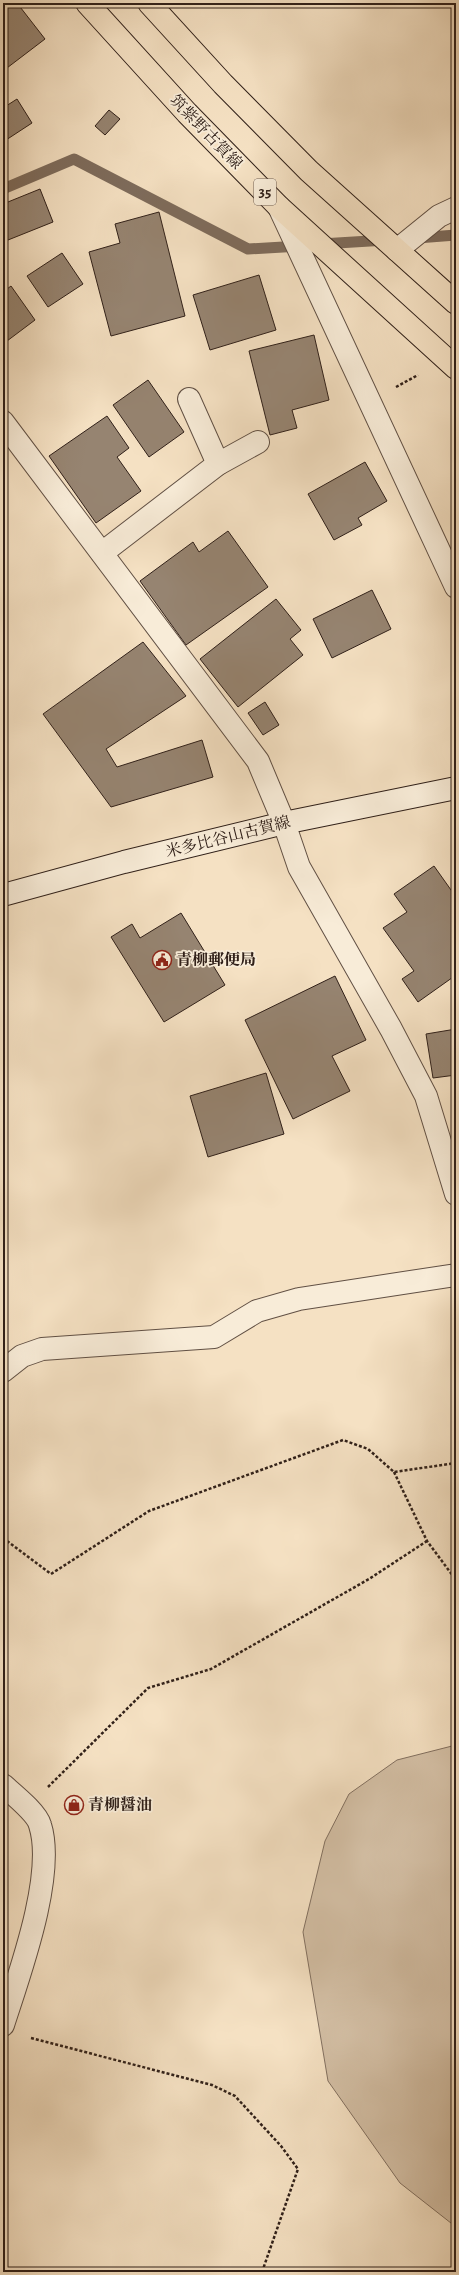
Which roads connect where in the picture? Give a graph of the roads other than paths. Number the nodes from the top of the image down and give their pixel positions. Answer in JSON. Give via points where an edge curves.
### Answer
{"nodes":[{"id":1,"x":87,"y":3,"type":"edge"},
{"id":2,"x":149,"y":3,"type":"edge"},
{"id":3,"x":280,"y":207,"type":"junction"},
{"id":4,"x":456,"y":208,"type":"edge"},
{"id":5,"x":397,"y":250,"type":"junction"},
{"id":6,"x":456,"y":303,"type":"edge"},
{"id":7,"x":452,"y":364,"type":"edge"},
{"id":8,"x":189,"y":399,"type":"dead end"},
{"id":9,"x":3,"y":422,"type":"edge"},
{"id":10,"x":258,"y":442,"type":"dead end"},
{"id":11,"x":218,"y":464,"type":"junction"},
{"id":12,"x":102,"y":553,"type":"junction"},
{"id":13,"x":456,"y":587,"type":"edge"},
{"id":14,"x":456,"y":788,"type":"edge"},
{"id":15,"x":284,"y":823,"type":"junction"},
{"id":16,"x":3,"y":895,"type":"edge"},
{"id":17,"x":456,"y":1194,"type":"edge"},
{"id":18,"x":456,"y":1275,"type":"edge"},
{"id":19,"x":3,"y":1371,"type":"edge"},
{"id":20,"x":3,"y":1785,"type":"edge"},
{"id":21,"x":3,"y":2025,"type":"edge"}],
"edges":[{"from":1,"to":3,"type":"main road","name":"筑紫野古賀線","number":"35","via":[[187,113]]},
{"from":2,"to":5,"type":"main road","via":[[223,84],[309,171]]},
{"from":3,"to":7,"type":"main road","name":"筑紫野古賀線","number":"35"},
{"from":3,"to":13,"type":"street"},
{"from":4,"to":5,"type":"street","via":[[439,216]]},
{"from":5,"to":6,"type":"main road"},
{"from":8,"to":11,"type":"street"},
{"from":9,"to":12,"type":"street"},
{"from":10,"to":11,"type":"street"},
{"from":11,"to":12,"type":"street"},
{"from":12,"to":15,"type":"street","via":[[258,761]]},
{"from":14,"to":15,"type":"street","name":"米多比谷山古賀線"},
{"from":15,"to":16,"type":"street","name":"米多比谷山古賀線"},
{"from":15,"to":17,"type":"street","via":[[299,866],[426,1096]]},
{"from":18,"to":19,"type":"street","via":[[299,1299],[257,1311],[214,1336],[42,1349],[22,1356]]},
{"from":20,"to":21,"type":"street","via":[[40,1824],[45,1857],[32,1933]]}]}
